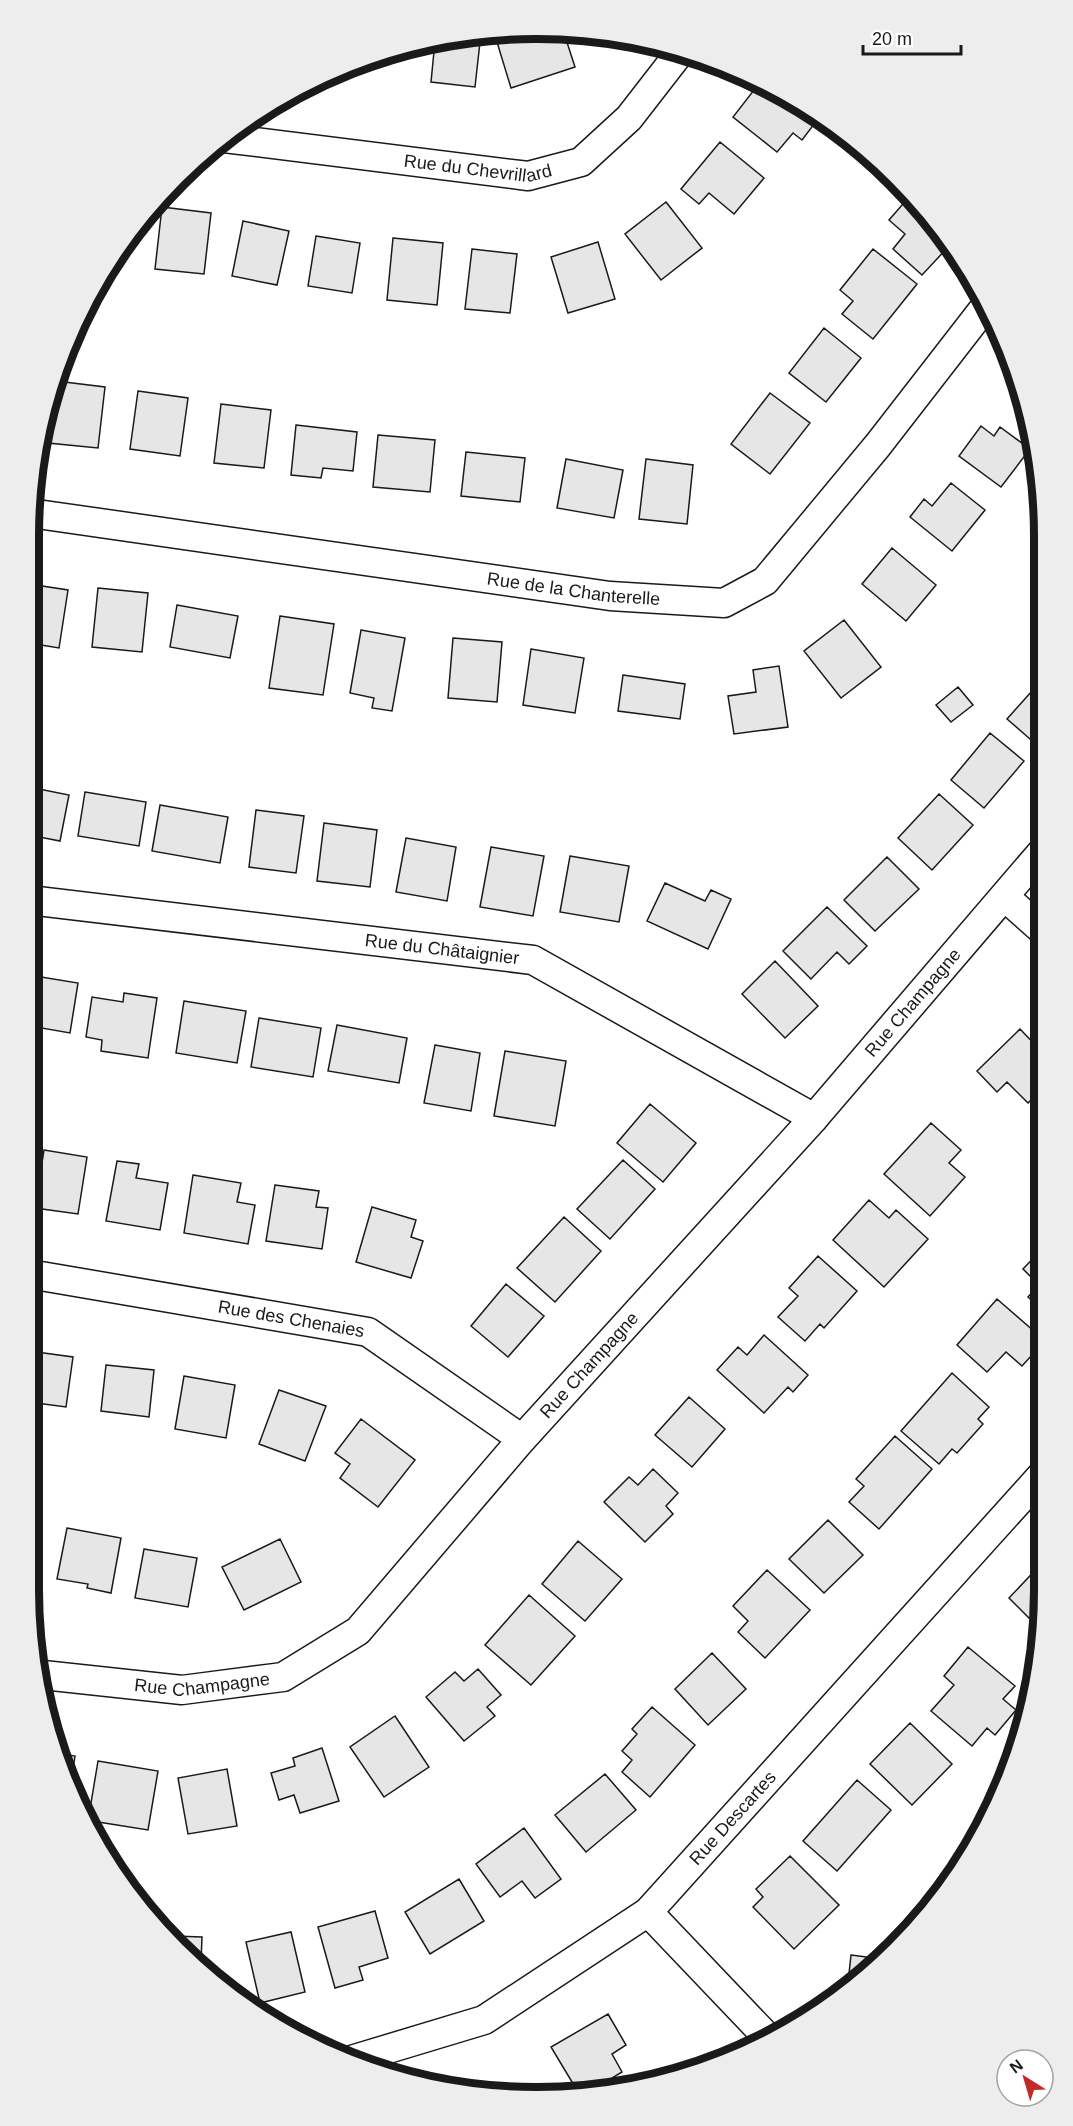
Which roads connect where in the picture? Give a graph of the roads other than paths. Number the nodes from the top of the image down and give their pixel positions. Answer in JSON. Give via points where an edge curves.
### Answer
{"nodes":[{"id":1,"x":675,"y":59,"type":"edge"},
{"id":2,"x":237,"y":140,"type":"edge"},
{"id":3,"x":981,"y":312,"type":"edge"},
{"id":4,"x":40,"y":514,"type":"edge"},
{"id":5,"x":1034,"y":862,"type":"edge"},
{"id":6,"x":1005,"y":897,"type":"junction"},
{"id":7,"x":39,"y":901,"type":"edge"},
{"id":8,"x":1034,"y":922,"type":"edge"},
{"id":9,"x":814,"y":1118,"type":"junction"},
{"id":10,"x":39,"y":1276,"type":"edge"},
{"id":11,"x":522,"y":1439,"type":"junction"},
{"id":12,"x":1034,"y":1484,"type":"edge"},
{"id":13,"x":47,"y":1675,"type":"edge"},
{"id":14,"x":648,"y":1912,"type":"junction"},
{"id":15,"x":763,"y":2033,"type":"edge"},
{"id":16,"x":364,"y":2056,"type":"edge"}],
"edges":[{"from":1,"to":2,"type":"street","name":"Rue du Chevrillard","via":[[629,118],[581,162],[528,176]]},
{"from":3,"to":4,"type":"street","name":"Rue de la Chanterelle","via":[[765,581],[724,603],[610,596]]},
{"from":5,"to":6,"type":"street","name":"Rue Champagne"},
{"from":6,"to":8,"type":"street"},
{"from":6,"to":9,"type":"street","name":"Rue Champagne"},
{"from":7,"to":9,"type":"street","name":"Rue du Châtaignier","via":[[532,960]]},
{"from":9,"to":11,"type":"street","name":"Rue Champagne"},
{"from":10,"to":11,"type":"street","name":"Rue des Chenaies","via":[[368,1332]]},
{"from":11,"to":13,"type":"street","name":"Rue Champagne","via":[[358,1631],[283,1677],[182,1690]]},
{"from":12,"to":14,"type":"street","name":"Rue Descartes"},
{"from":14,"to":15,"type":"street"},
{"from":14,"to":16,"type":"street","name":"Rue Descartes","via":[[484,2019]]}]}
